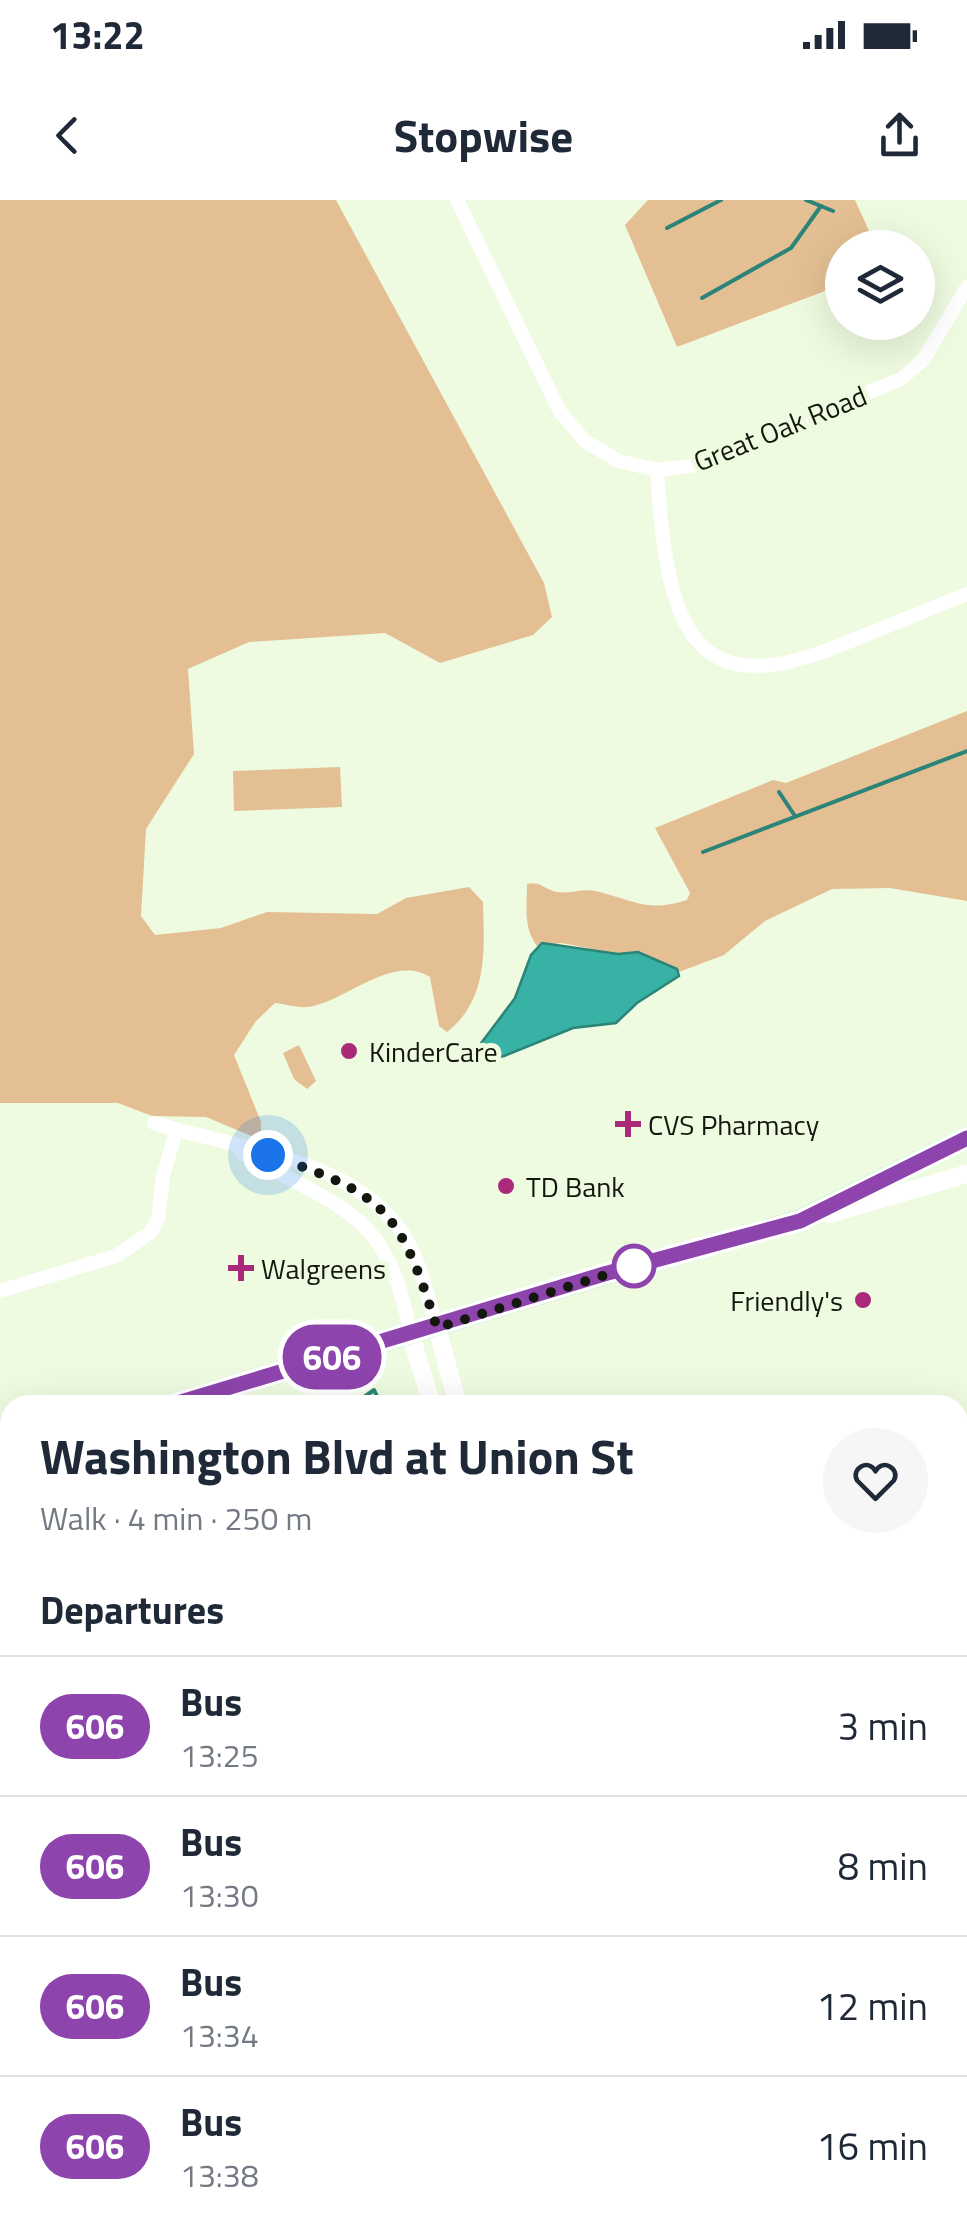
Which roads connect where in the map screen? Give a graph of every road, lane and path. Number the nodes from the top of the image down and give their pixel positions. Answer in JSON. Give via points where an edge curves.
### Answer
{"nodes":[{"id":1,"x":457,"y":200,"type":"edge"},
{"id":2,"x":967,"y":287,"type":"edge"},
{"id":3,"x":657,"y":470,"type":"junction"},
{"id":4,"x":967,"y":594,"type":"edge"},
{"id":5,"x":154,"y":1123,"type":"dead end"},
{"id":6,"x":176,"y":1130,"type":"junction"},
{"id":7,"x":967,"y":1138,"type":"edge"},
{"id":8,"x":229,"y":1145,"type":"junction"},
{"id":9,"x":967,"y":1174,"type":"edge"},
{"id":10,"x":800,"y":1221,"type":"junction"},
{"id":11,"x":0,"y":1291,"type":"edge"},
{"id":12,"x":437,"y":1328,"type":"junction"},
{"id":13,"x":411,"y":1336,"type":"junction"},
{"id":14,"x":206,"y":1395,"type":"edge"},
{"id":15,"x":429,"y":1395,"type":"edge"},
{"id":16,"x":455,"y":1395,"type":"edge"}],
"edges":[{"from":1,"to":3,"type":"street","name":"Great Oak Road","via":[[571,426],[618,462]]},
{"from":2,"to":3,"type":"street","name":"Great Oak Road","via":[[923,360],[901,379],[709,460]]},
{"from":3,"to":4,"type":"street","via":[[679,609],[697,638],[726,660],[759,668],[795,664]]},
{"from":5,"to":6,"type":"street"},
{"from":6,"to":8,"type":"street"},
{"from":6,"to":11,"type":"street","via":[[150,1232],[116,1256]]},
{"from":7,"to":10,"type":"main road"},
{"from":8,"to":12,"type":"street","via":[[346,1185],[383,1210],[414,1254]]},
{"from":8,"to":13,"type":"street","via":[[335,1204],[376,1235],[396,1270]]},
{"from":9,"to":10,"type":"street"},
{"from":10,"to":12,"type":"main road"},
{"from":12,"to":13,"type":"main road"},
{"from":12,"to":16,"type":"street"},
{"from":13,"to":14,"type":"main road"},
{"from":13,"to":15,"type":"street"}]}
